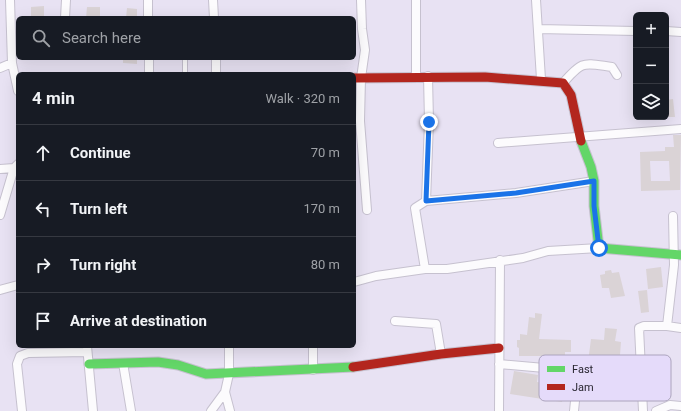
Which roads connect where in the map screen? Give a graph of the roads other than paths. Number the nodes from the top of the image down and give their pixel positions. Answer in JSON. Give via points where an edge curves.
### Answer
{"nodes":[{"id":1,"x":10,"y":0,"type":"edge"},
{"id":2,"x":66,"y":0,"type":"edge"},
{"id":3,"x":148,"y":0,"type":"edge"},
{"id":4,"x":213,"y":0,"type":"edge"},
{"id":5,"x":361,"y":0,"type":"edge"},
{"id":6,"x":416,"y":0,"type":"edge"},
{"id":7,"x":536,"y":0,"type":"edge"},
{"id":8,"x":65,"y":16,"type":"edge"},
{"id":9,"x":148,"y":16,"type":"edge"},
{"id":10,"x":214,"y":16,"type":"edge"},
{"id":11,"x":538,"y":29,"type":"junction"},
{"id":12,"x":633,"y":31,"type":"edge"},
{"id":13,"x":669,"y":32,"type":"edge"},
{"id":14,"x":681,"y":32,"type":"edge"},
{"id":15,"x":149,"y":60,"type":"edge"},
{"id":16,"x":185,"y":60,"type":"edge"},
{"id":17,"x":216,"y":60,"type":"edge"},
{"id":18,"x":12,"y":63,"type":"junction"},
{"id":19,"x":0,"y":68,"type":"edge"},
{"id":20,"x":149,"y":72,"type":"edge"},
{"id":21,"x":185,"y":72,"type":"edge"},
{"id":22,"x":216,"y":72,"type":"edge"},
{"id":23,"x":617,"y":75,"type":"dead end"},
{"id":24,"x":428,"y":76,"type":"junction"},
{"id":25,"x":416,"y":77,"type":"junction"},
{"id":26,"x":357,"y":78,"type":"edge"},
{"id":27,"x":541,"y":79,"type":"junction"},
{"id":28,"x":16,"y":81,"type":"edge"},
{"id":29,"x":563,"y":83,"type":"junction"},
{"id":30,"x":681,"y":129,"type":"edge"},
{"id":31,"x":579,"y":136,"type":"junction"},
{"id":32,"x":498,"y":143,"type":"dead end"},
{"id":33,"x":16,"y":166,"type":"edge"},
{"id":34,"x":0,"y":169,"type":"edge"},
{"id":35,"x":594,"y":181,"type":"junction"},
{"id":36,"x":426,"y":201,"type":"junction"},
{"id":37,"x":367,"y":210,"type":"dead end"},
{"id":38,"x":0,"y":215,"type":"edge"},
{"id":39,"x":673,"y":216,"type":"dead end"},
{"id":40,"x":599,"y":248,"type":"junction"},
{"id":41,"x":677,"y":255,"type":"edge"},
{"id":42,"x":500,"y":260,"type":"junction"},
{"id":43,"x":426,"y":269,"type":"junction"},
{"id":44,"x":356,"y":281,"type":"edge"},
{"id":45,"x":16,"y":286,"type":"edge"},
{"id":46,"x":0,"y":290,"type":"edge"},
{"id":47,"x":395,"y":321,"type":"dead end"},
{"id":48,"x":667,"y":326,"type":"junction"},
{"id":49,"x":681,"y":328,"type":"edge"},
{"id":50,"x":228,"y":348,"type":"edge"},
{"id":51,"x":313,"y":348,"type":"edge"},
{"id":52,"x":499,"y":348,"type":"junction"},
{"id":53,"x":87,"y":349,"type":"edge"},
{"id":54,"x":442,"y":354,"type":"junction"},
{"id":55,"x":640,"y":355,"type":"edge"},
{"id":56,"x":123,"y":363,"type":"junction"},
{"id":57,"x":89,"y":364,"type":"junction"},
{"id":58,"x":499,"y":364,"type":"junction"},
{"id":59,"x":539,"y":368,"type":"edge"},
{"id":60,"x":313,"y":370,"type":"junction"},
{"id":61,"x":229,"y":374,"type":"junction"},
{"id":62,"x":225,"y":392,"type":"junction"},
{"id":63,"x":575,"y":401,"type":"edge"},
{"id":64,"x":642,"y":401,"type":"edge"},
{"id":65,"x":681,"y":406,"type":"edge"},
{"id":66,"x":22,"y":411,"type":"edge"},
{"id":67,"x":93,"y":411,"type":"edge"},
{"id":68,"x":131,"y":411,"type":"edge"},
{"id":69,"x":211,"y":411,"type":"edge"},
{"id":70,"x":230,"y":411,"type":"edge"},
{"id":71,"x":499,"y":411,"type":"edge"},
{"id":72,"x":574,"y":411,"type":"edge"},
{"id":73,"x":643,"y":411,"type":"edge"},
{"id":74,"x":656,"y":411,"type":"edge"}],
"edges":[{"from":1,"to":18,"type":"street"},
{"from":2,"to":8,"type":"street"},
{"from":3,"to":9,"type":"street"},
{"from":4,"to":10,"type":"street"},
{"from":5,"to":26,"type":"street","via":[[365,50]]},
{"from":6,"to":25,"type":"street"},
{"from":7,"to":11,"type":"street"},
{"from":11,"to":12,"type":"street"},
{"from":11,"to":27,"type":"street"},
{"from":13,"to":14,"type":"street"},
{"from":15,"to":20,"type":"street"},
{"from":16,"to":21,"type":"lane"},
{"from":17,"to":22,"type":"street"},
{"from":18,"to":19,"type":"street"},
{"from":18,"to":28,"type":"street"},
{"from":23,"to":29,"type":"street","via":[[612,67],[583,64],[577,66]]},
{"from":24,"to":25,"type":"street"},
{"from":24,"to":27,"type":"street"},
{"from":24,"to":36,"type":"street"},
{"from":25,"to":26,"type":"street"},
{"from":26,"to":37,"type":"street"},
{"from":27,"to":29,"type":"street"},
{"from":29,"to":31,"type":"street","via":[[571,95]]},
{"from":30,"to":31,"type":"street"},
{"from":31,"to":32,"type":"street"},
{"from":31,"to":35,"type":"street"},
{"from":33,"to":34,"type":"street"},
{"from":33,"to":38,"type":"street"},
{"from":35,"to":36,"type":"street","via":[[516,193]]},
{"from":35,"to":40,"type":"street"},
{"from":36,"to":43,"type":"street","via":[[415,208]]},
{"from":39,"to":41,"type":"street"},
{"from":40,"to":41,"type":"street"},
{"from":40,"to":42,"type":"street","via":[[548,251],[523,258]]},
{"from":41,"to":48,"type":"street"},
{"from":42,"to":43,"type":"street","via":[[446,269]]},
{"from":42,"to":52,"type":"street"},
{"from":43,"to":44,"type":"street"},
{"from":45,"to":46,"type":"street"},
{"from":47,"to":54,"type":"street","via":[[436,324]]},
{"from":48,"to":49,"type":"street"},
{"from":48,"to":55,"type":"street","via":[[639,328]]},
{"from":50,"to":61,"type":"street"},
{"from":51,"to":60,"type":"street"},
{"from":52,"to":54,"type":"street"},
{"from":52,"to":58,"type":"street"},
{"from":53,"to":57,"type":"street"},
{"from":53,"to":66,"type":"street","via":[[28,353],[20,356],[17,364]]},
{"from":54,"to":60,"type":"street","via":[[368,366]]},
{"from":56,"to":57,"type":"street"},
{"from":56,"to":61,"type":"street","via":[[158,362],[206,374]]},
{"from":56,"to":68,"type":"street"},
{"from":57,"to":67,"type":"street"},
{"from":58,"to":59,"type":"street"},
{"from":58,"to":71,"type":"street"},
{"from":60,"to":61,"type":"street"},
{"from":61,"to":62,"type":"street"},
{"from":62,"to":69,"type":"street"},
{"from":62,"to":70,"type":"street"},
{"from":63,"to":72,"type":"street"},
{"from":64,"to":73,"type":"street"},
{"from":65,"to":74,"type":"street","via":[[670,404]]}]}
